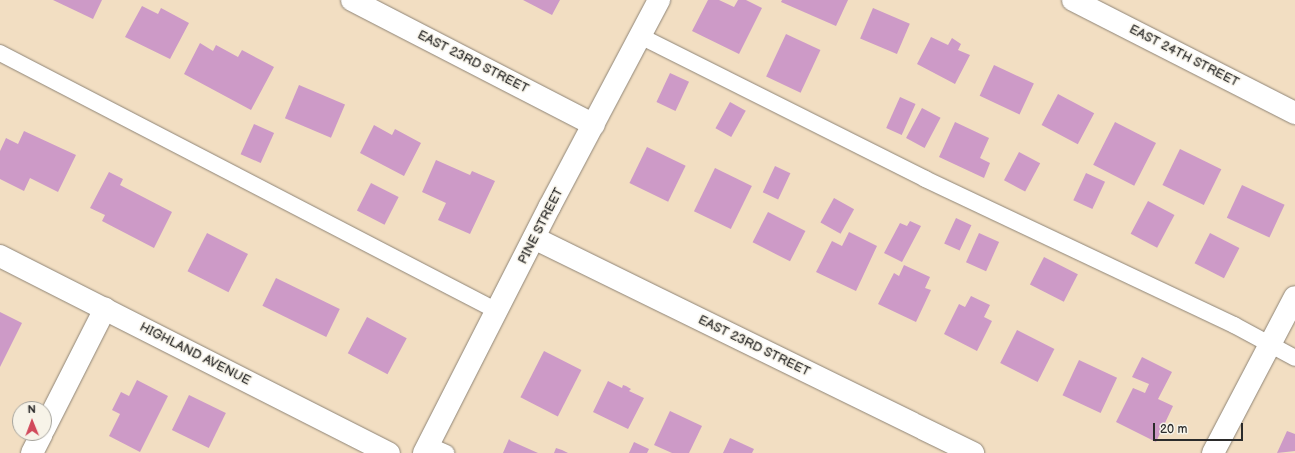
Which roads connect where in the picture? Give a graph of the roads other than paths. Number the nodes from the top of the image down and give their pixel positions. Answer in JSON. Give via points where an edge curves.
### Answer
{"nodes":[{"id":1,"x":352,"y":0,"type":"edge"},
{"id":2,"x":659,"y":0,"type":"edge"},
{"id":3,"x":1073,"y":0,"type":"edge"},
{"id":4,"x":640,"y":36,"type":"junction"},
{"id":5,"x":0,"y":53,"type":"edge"},
{"id":6,"x":1295,"y":113,"type":"edge"},
{"id":7,"x":594,"y":125,"type":"junction"},
{"id":8,"x":534,"y":238,"type":"junction"},
{"id":9,"x":0,"y":256,"type":"edge"},
{"id":10,"x":1295,"y":297,"type":"edge"},
{"id":11,"x":105,"y":309,"type":"junction"},
{"id":12,"x":497,"y":311,"type":"junction"},
{"id":13,"x":1269,"y":344,"type":"junction"},
{"id":14,"x":1295,"y":358,"type":"edge"},
{"id":15,"x":52,"y":414,"type":"edge"},
{"id":16,"x":38,"y":441,"type":"edge"},
{"id":17,"x":433,"y":450,"type":"edge"},
{"id":18,"x":32,"y":453,"type":"edge"},
{"id":19,"x":389,"y":453,"type":"edge"},
{"id":20,"x":973,"y":453,"type":"edge"},
{"id":21,"x":1213,"y":453,"type":"edge"}],
"edges":[{"from":1,"to":7,"type":"street","name":"EAST 23RD STREET"},
{"from":2,"to":4,"type":"street","name":"PINE STREET"},
{"from":3,"to":6,"type":"street","name":"EAST 24TH STREET"},
{"from":4,"to":7,"type":"street","name":"PINE STREET"},
{"from":4,"to":13,"type":"lane","via":[[925,179]]},
{"from":5,"to":12,"type":"lane"},
{"from":7,"to":8,"type":"street","name":"PINE STREET"},
{"from":8,"to":12,"type":"street","name":"PINE STREET"},
{"from":8,"to":20,"type":"street","name":"EAST 23RD STREET"},
{"from":9,"to":11,"type":"street","name":"HIGHLAND AVENUE"},
{"from":10,"to":13,"type":"street"},
{"from":11,"to":15,"type":"street"},
{"from":11,"to":19,"type":"street","name":"HIGHLAND AVENUE"},
{"from":12,"to":17,"type":"street","name":"PINE STREET"},
{"from":13,"to":14,"type":"lane"},
{"from":13,"to":21,"type":"street"},
{"from":16,"to":18,"type":"street"}]}
